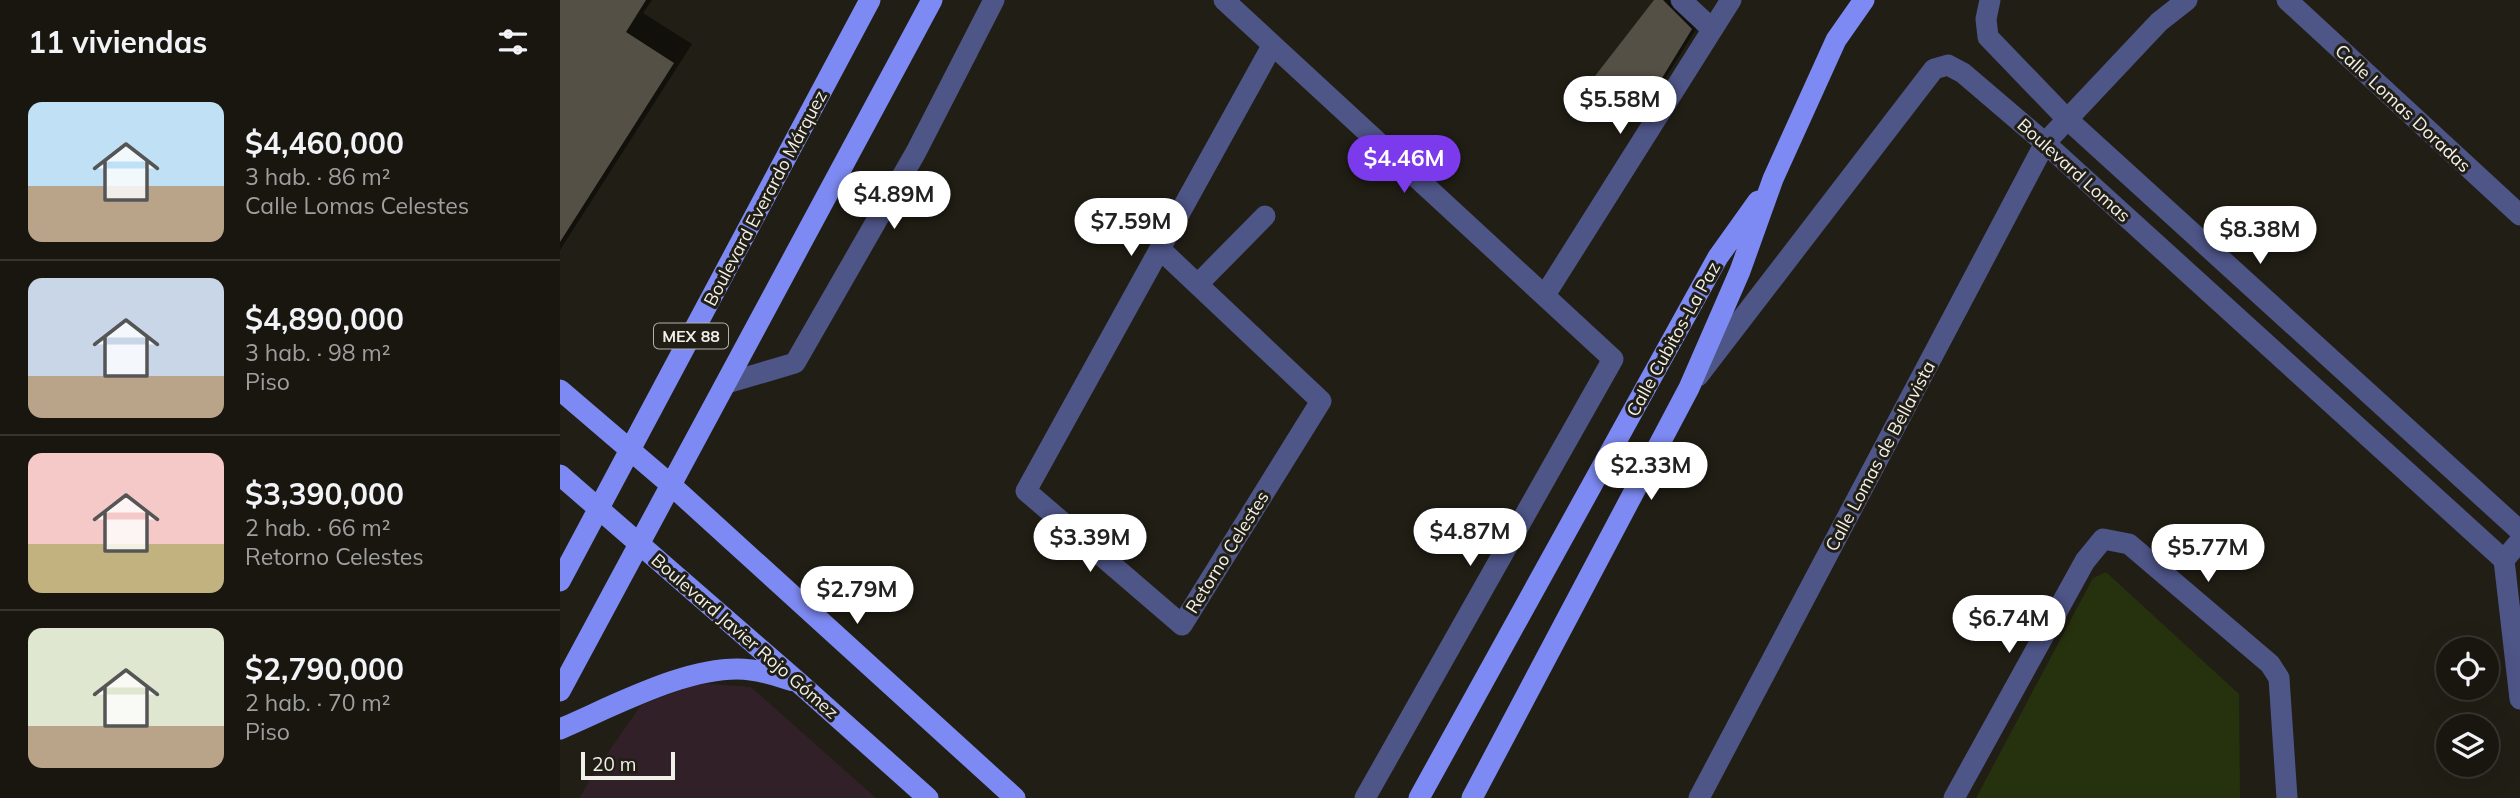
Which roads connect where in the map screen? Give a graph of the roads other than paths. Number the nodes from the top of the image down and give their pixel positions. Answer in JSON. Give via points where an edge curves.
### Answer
{"nodes":[{"id":1,"x":870,"y":0,"type":"edge"},
{"id":2,"x":932,"y":0,"type":"edge"},
{"id":3,"x":994,"y":0,"type":"edge"},
{"id":4,"x":1224,"y":0,"type":"edge"},
{"id":5,"x":1681,"y":0,"type":"edge"},
{"id":6,"x":1731,"y":0,"type":"edge"},
{"id":7,"x":1864,"y":0,"type":"edge"},
{"id":8,"x":1990,"y":0,"type":"edge"},
{"id":9,"x":2188,"y":0,"type":"edge"},
{"id":10,"x":2287,"y":0,"type":"edge"},
{"id":11,"x":1712,"y":29,"type":"junction"},
{"id":12,"x":1272,"y":46,"type":"junction"},
{"id":13,"x":2066,"y":118,"type":"junction"},
{"id":14,"x":2045,"y":143,"type":"junction"},
{"id":15,"x":1773,"y":179,"type":"junction"},
{"id":16,"x":2520,"y":215,"type":"edge"},
{"id":17,"x":1265,"y":216,"type":"dead end"},
{"id":18,"x":1160,"y":249,"type":"junction"},
{"id":19,"x":1198,"y":284,"type":"junction"},
{"id":20,"x":1545,"y":295,"type":"junction"},
{"id":21,"x":727,"y":383,"type":"junction"},
{"id":22,"x":1689,"y":388,"type":"junction"},
{"id":23,"x":560,"y":390,"type":"edge"},
{"id":24,"x":631,"y":450,"type":"junction"},
{"id":25,"x":560,"y":475,"type":"edge"},
{"id":26,"x":671,"y":485,"type":"junction"},
{"id":27,"x":599,"y":508,"type":"junction"},
{"id":28,"x":2520,"y":531,"type":"edge"},
{"id":29,"x":2520,"y":541,"type":"edge"},
{"id":30,"x":640,"y":544,"type":"junction"},
{"id":31,"x":2504,"y":560,"type":"junction"},
{"id":32,"x":560,"y":581,"type":"edge"},
{"id":33,"x":798,"y":681,"type":"junction"},
{"id":34,"x":560,"y":691,"type":"edge"},
{"id":35,"x":2520,"y":699,"type":"edge"},
{"id":36,"x":560,"y":729,"type":"edge"},
{"id":37,"x":1476,"y":793,"type":"edge"},
{"id":38,"x":928,"y":798,"type":"edge"},
{"id":39,"x":1015,"y":798,"type":"edge"},
{"id":40,"x":1365,"y":798,"type":"edge"},
{"id":41,"x":1419,"y":798,"type":"edge"},
{"id":42,"x":1699,"y":798,"type":"edge"},
{"id":43,"x":1954,"y":798,"type":"edge"},
{"id":44,"x":2287,"y":798,"type":"edge"}],
"edges":[{"from":1,"to":24,"type":"main road","name":"Boulevard Everardo Márquez","number":"MEX 88"},
{"from":2,"to":21,"type":"main road","number":"MEX 88"},
{"from":3,"to":21,"type":"street","via":[[916,152],[795,363]]},
{"from":4,"to":12,"type":"street"},
{"from":5,"to":11,"type":"street"},
{"from":6,"to":11,"type":"street"},
{"from":7,"to":15,"type":"main road","name":"Calle Cubitos-La Paz","via":[[1836,40]]},
{"from":8,"to":13,"type":"street","name":"Boulevard Lomas","via":[[1988,37]]},
{"from":9,"to":13,"type":"street","name":"Calle Lomas de Bellavista","via":[[2159,22]]},
{"from":10,"to":16,"type":"street","name":"Calle Lomas Doradas"},
{"from":11,"to":20,"type":"street"},
{"from":12,"to":18,"type":"street","name":"Retorno Celestes"},
{"from":12,"to":20,"type":"street"},
{"from":13,"to":14,"type":"street","name":"Calle Lomas de Bellavista"},
{"from":13,"to":28,"type":"street","name":"Boulevard Lomas"},
{"from":14,"to":22,"type":"street","name":"Boulevard Lomas","via":[[1963,74],[1948,65],[1934,69]]},
{"from":14,"to":31,"type":"street","name":"Boulevard Lomas"},
{"from":14,"to":42,"type":"street","name":"Calle Lomas de Bellavista"},
{"from":15,"to":22,"type":"main road","name":"Calle Cubitos-La Paz","via":[[1740,271]]},
{"from":15,"to":41,"type":"main road","name":"Calle Cubitos-La Paz","via":[[1718,257]]},
{"from":17,"to":19,"type":"street"},
{"from":18,"to":19,"type":"street","name":"Retorno Celestes"},
{"from":18,"to":19,"type":"street","name":"Retorno Celestes","via":[[1026,491],[1182,625],[1321,401]]},
{"from":20,"to":40,"type":"street","via":[[1612,359]]},
{"from":21,"to":26,"type":"main road","number":"MEX 88"},
{"from":22,"to":37,"type":"main road","name":"Calle Cubitos-La Paz"},
{"from":23,"to":24,"type":"main road"},
{"from":24,"to":26,"type":"main road"},
{"from":24,"to":27,"type":"main road","name":"Boulevard Everardo Márquez","number":"MEX 88"},
{"from":25,"to":27,"type":"main road","name":"Boulevard Javier Rojo Gómez"},
{"from":26,"to":30,"type":"main road","number":"MEX 88"},
{"from":26,"to":39,"type":"main road"},
{"from":27,"to":30,"type":"main road","name":"Boulevard Javier Rojo Gómez"},
{"from":27,"to":32,"type":"main road","name":"Boulevard Everardo Márquez","number":"MEX 88"},
{"from":29,"to":31,"type":"street"},
{"from":30,"to":33,"type":"main road","name":"Boulevard Javier Rojo Gómez"},
{"from":30,"to":34,"type":"main road","number":"MEX 88"},
{"from":31,"to":35,"type":"street"},
{"from":33,"to":36,"type":"main road","via":[[750,670],[681,677]]},
{"from":33,"to":38,"type":"main road","name":"Boulevard Javier Rojo Gómez"},
{"from":43,"to":44,"type":"street","via":[[2085,561],[2103,539],[2129,544],[2270,664],[2279,678]]}]}
